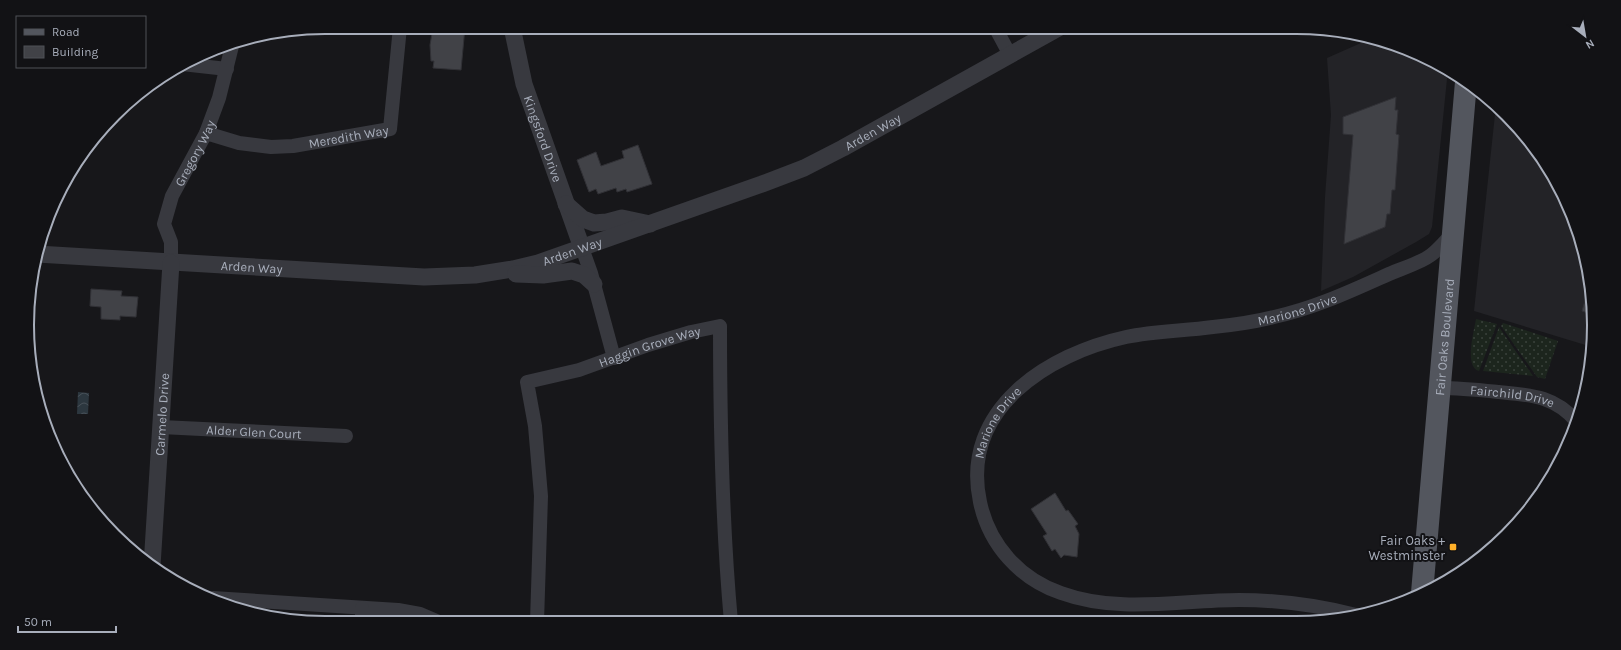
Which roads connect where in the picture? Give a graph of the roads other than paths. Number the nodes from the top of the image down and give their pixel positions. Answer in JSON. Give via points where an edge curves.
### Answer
{"nodes":[{"id":1,"x":399,"y":34,"type":"edge"},
{"id":2,"x":513,"y":34,"type":"edge"},
{"id":3,"x":999,"y":34,"type":"edge"},
{"id":4,"x":1048,"y":34,"type":"edge"},
{"id":5,"x":231,"y":49,"type":"edge"},
{"id":6,"x":1010,"y":55,"type":"junction"},
{"id":7,"x":194,"y":65,"type":"edge"},
{"id":8,"x":227,"y":69,"type":"junction"},
{"id":9,"x":1465,"y":88,"type":"edge"},
{"id":10,"x":206,"y":132,"type":"junction"},
{"id":11,"x":565,"y":202,"type":"junction"},
{"id":12,"x":650,"y":224,"type":"junction"},
{"id":13,"x":1453,"y":234,"type":"junction"},
{"id":14,"x":582,"y":248,"type":"junction"},
{"id":15,"x":43,"y":254,"type":"edge"},
{"id":16,"x":170,"y":263,"type":"junction"},
{"id":17,"x":494,"y":273,"type":"junction"},
{"id":18,"x":594,"y":284,"type":"junction"},
{"id":19,"x":614,"y":358,"type":"junction"},
{"id":20,"x":1440,"y":388,"type":"junction"},
{"id":21,"x":1572,"y":418,"type":"edge"},
{"id":22,"x":161,"y":427,"type":"junction"},
{"id":23,"x":346,"y":436,"type":"dead end"},
{"id":24,"x":152,"y":559,"type":"edge"},
{"id":25,"x":1423,"y":587,"type":"edge"},
{"id":26,"x":226,"y":599,"type":"edge"},
{"id":27,"x":362,"y":608,"type":"junction"},
{"id":28,"x":1344,"y":612,"type":"edge"},
{"id":29,"x":362,"y":616,"type":"edge"},
{"id":30,"x":425,"y":616,"type":"edge"},
{"id":31,"x":537,"y":616,"type":"edge"},
{"id":32,"x":731,"y":616,"type":"edge"}],
"edges":[{"from":1,"to":10,"type":"street","name":"Meredith Way","via":[[390,129],[293,146],[271,147],[239,142]]},
{"from":2,"to":11,"type":"street","name":"Kingsford Drive","via":[[524,84]]},
{"from":3,"to":6,"type":"street"},
{"from":4,"to":6,"type":"street","name":"Arden Way"},
{"from":5,"to":8,"type":"street","name":"Gregory Way"},
{"from":6,"to":12,"type":"street","name":"Arden Way","via":[[804,168]]},
{"from":7,"to":8,"type":"street"},
{"from":8,"to":10,"type":"street","name":"Gregory Way"},
{"from":9,"to":13,"type":"main road","name":"Fair Oaks Boulevard"},
{"from":10,"to":16,"type":"street","name":"Gregory Way","via":[[175,190],[164,224],[170,242]]},
{"from":11,"to":12,"type":"street","via":[[583,219],[594,223],[622,218]]},
{"from":11,"to":14,"type":"street","name":"Kingsford Drive"},
{"from":12,"to":14,"type":"street","name":"Arden Way"},
{"from":13,"to":20,"type":"main road","name":"Fair Oaks Boulevard"},
{"from":13,"to":28,"type":"street","name":"Marione Drive","via":[[1430,256],[1312,307],[1245,323],[1126,337],[1071,356],[1045,369],[1012,394],[998,410],[981,448],[978,493],[985,521],[1000,548],[1013,564],[1038,583],[1085,600],[1120,605],[1266,600]]},
{"from":14,"to":17,"type":"street","name":"Arden Way","via":[[538,263]]},
{"from":14,"to":18,"type":"street"},
{"from":15,"to":16,"type":"street","name":"Arden Way"},
{"from":16,"to":17,"type":"street","name":"Arden Way","via":[[424,277]]},
{"from":16,"to":22,"type":"street","name":"Carmelo Drive"},
{"from":17,"to":18,"type":"street","via":[[543,275],[572,271],[584,275]]},
{"from":18,"to":19,"type":"street"},
{"from":19,"to":31,"type":"street","name":"Haggin Grove Way","via":[[579,370],[526,382],[535,426],[540,475]]},
{"from":19,"to":32,"type":"street","name":"Haggin Grove Way","via":[[691,332],[720,326],[723,501]]},
{"from":20,"to":21,"type":"street","name":"Fairchild Drive","via":[[1533,395],[1559,406]]},
{"from":20,"to":25,"type":"main road","name":"Fair Oaks Boulevard"},
{"from":22,"to":23,"type":"street","name":"Alder Glen Court"},
{"from":22,"to":24,"type":"street","name":"Carmelo Drive"},
{"from":26,"to":27,"type":"street"},
{"from":27,"to":29,"type":"street"},
{"from":27,"to":30,"type":"street","via":[[398,610]]}]}
